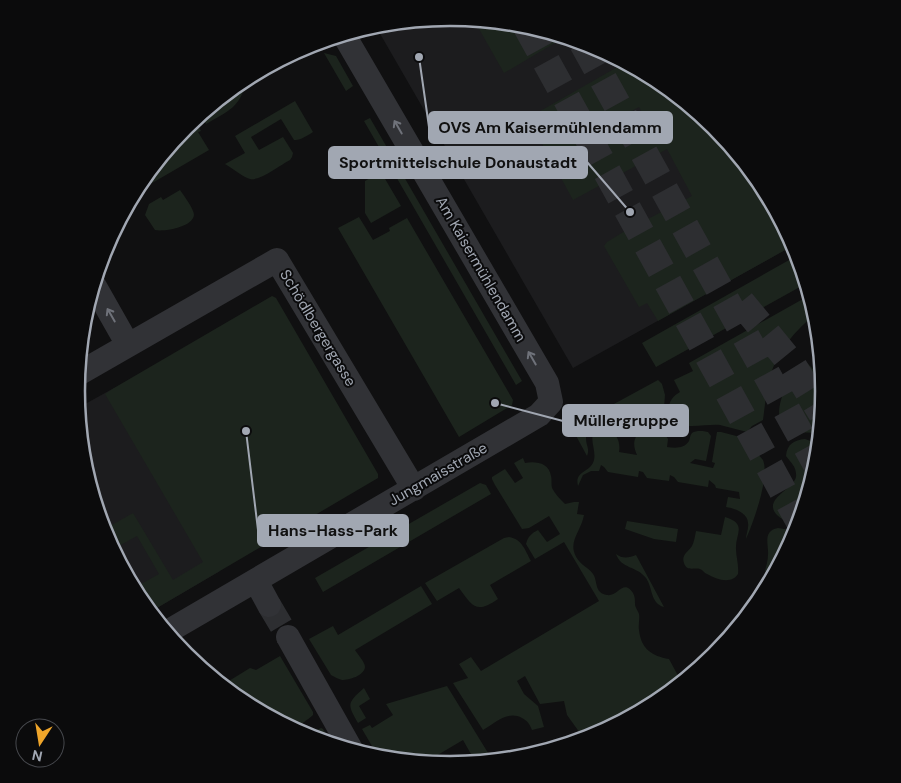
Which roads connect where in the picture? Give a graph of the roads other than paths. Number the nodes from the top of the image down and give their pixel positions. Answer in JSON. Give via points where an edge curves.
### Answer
{"nodes":[{"id":1,"x":348,"y":41,"type":"edge"},
{"id":2,"x":99,"y":294,"type":"edge"},
{"id":3,"x":128,"y":345,"type":"junction"},
{"id":4,"x":86,"y":369,"type":"edge"},
{"id":5,"x":548,"y":405,"type":"joint"},
{"id":6,"x":414,"y":489,"type":"junction"},
{"id":7,"x":256,"y":581,"type":"junction"},
{"id":8,"x":269,"y":604,"type":"tunnel mouth"},
{"id":9,"x":173,"y":629,"type":"edge"},
{"id":10,"x":288,"y":637,"type":"tunnel mouth"},
{"id":11,"x":346,"y":741,"type":"edge"}],
"edges":[{"from":5,"to":1,"type":"street","name":"Am Kaisermühlendamm","one_way":true,"via":[[547,383]]},
{"from":3,"to":2,"type":"street","one_way":true},
{"from":3,"to":4,"type":"street","name":"Schödlbergergasse"},
{"from":3,"to":6,"type":"street","name":"Schödlbergergasse","via":[[277,260]]},
{"from":5,"to":6,"type":"street","name":"Jungmaisstraße","via":[[539,415]]},
{"from":6,"to":7,"type":"street","name":"Jungmaisstraße"},
{"from":7,"to":8,"type":"street"},
{"from":7,"to":9,"type":"street","name":"Jungmaisstraße"},
{"from":10,"to":11,"type":"street"}]}
